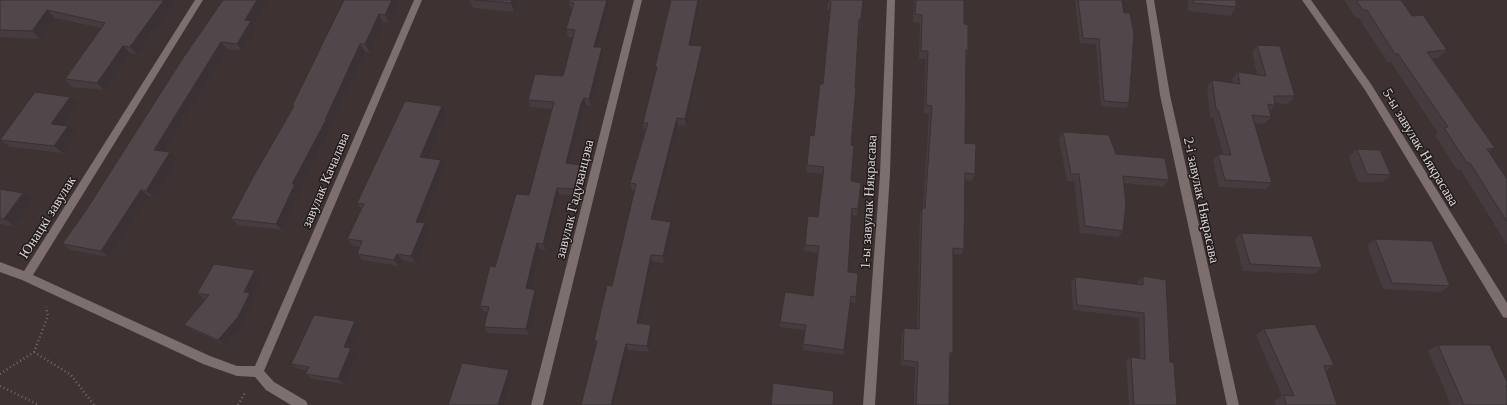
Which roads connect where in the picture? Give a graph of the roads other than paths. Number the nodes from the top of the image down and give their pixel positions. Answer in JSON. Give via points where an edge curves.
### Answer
{"nodes":[{"id":1,"x":199,"y":0,"type":"edge"},
{"id":2,"x":418,"y":0,"type":"edge"},
{"id":3,"x":638,"y":0,"type":"edge"},
{"id":4,"x":892,"y":0,"type":"edge"},
{"id":5,"x":1150,"y":0,"type":"edge"},
{"id":6,"x":1306,"y":0,"type":"edge"},
{"id":7,"x":0,"y":267,"type":"edge"},
{"id":8,"x":26,"y":277,"type":"junction"},
{"id":9,"x":1507,"y":313,"type":"edge"},
{"id":10,"x":258,"y":372,"type":"junction"},
{"id":11,"x":302,"y":405,"type":"edge"},
{"id":12,"x":537,"y":405,"type":"edge"},
{"id":13,"x":869,"y":405,"type":"edge"},
{"id":14,"x":1233,"y":405,"type":"edge"}],
"edges":[{"from":1,"to":8,"type":"street","name":"Юнацкі завулак"},
{"from":2,"to":10,"type":"street","name":"завулак Качалава"},
{"from":3,"to":12,"type":"street","name":"завулак Гадуванцэва"},
{"from":4,"to":13,"type":"street","name":"1-ы завулак Някрасава","via":[[885,174]]},
{"from":5,"to":14,"type":"street","name":"2-і завулак Някрасава","via":[[1165,95]]},
{"from":6,"to":9,"type":"street","name":"5-ы завулак Някрасава","via":[[1368,87]]},
{"from":7,"to":8,"type":"street"},
{"from":8,"to":10,"type":"street","name":"Юнацкі завулак","via":[[207,360],[237,371]]},
{"from":10,"to":11,"type":"street","via":[[270,386]]}]}
